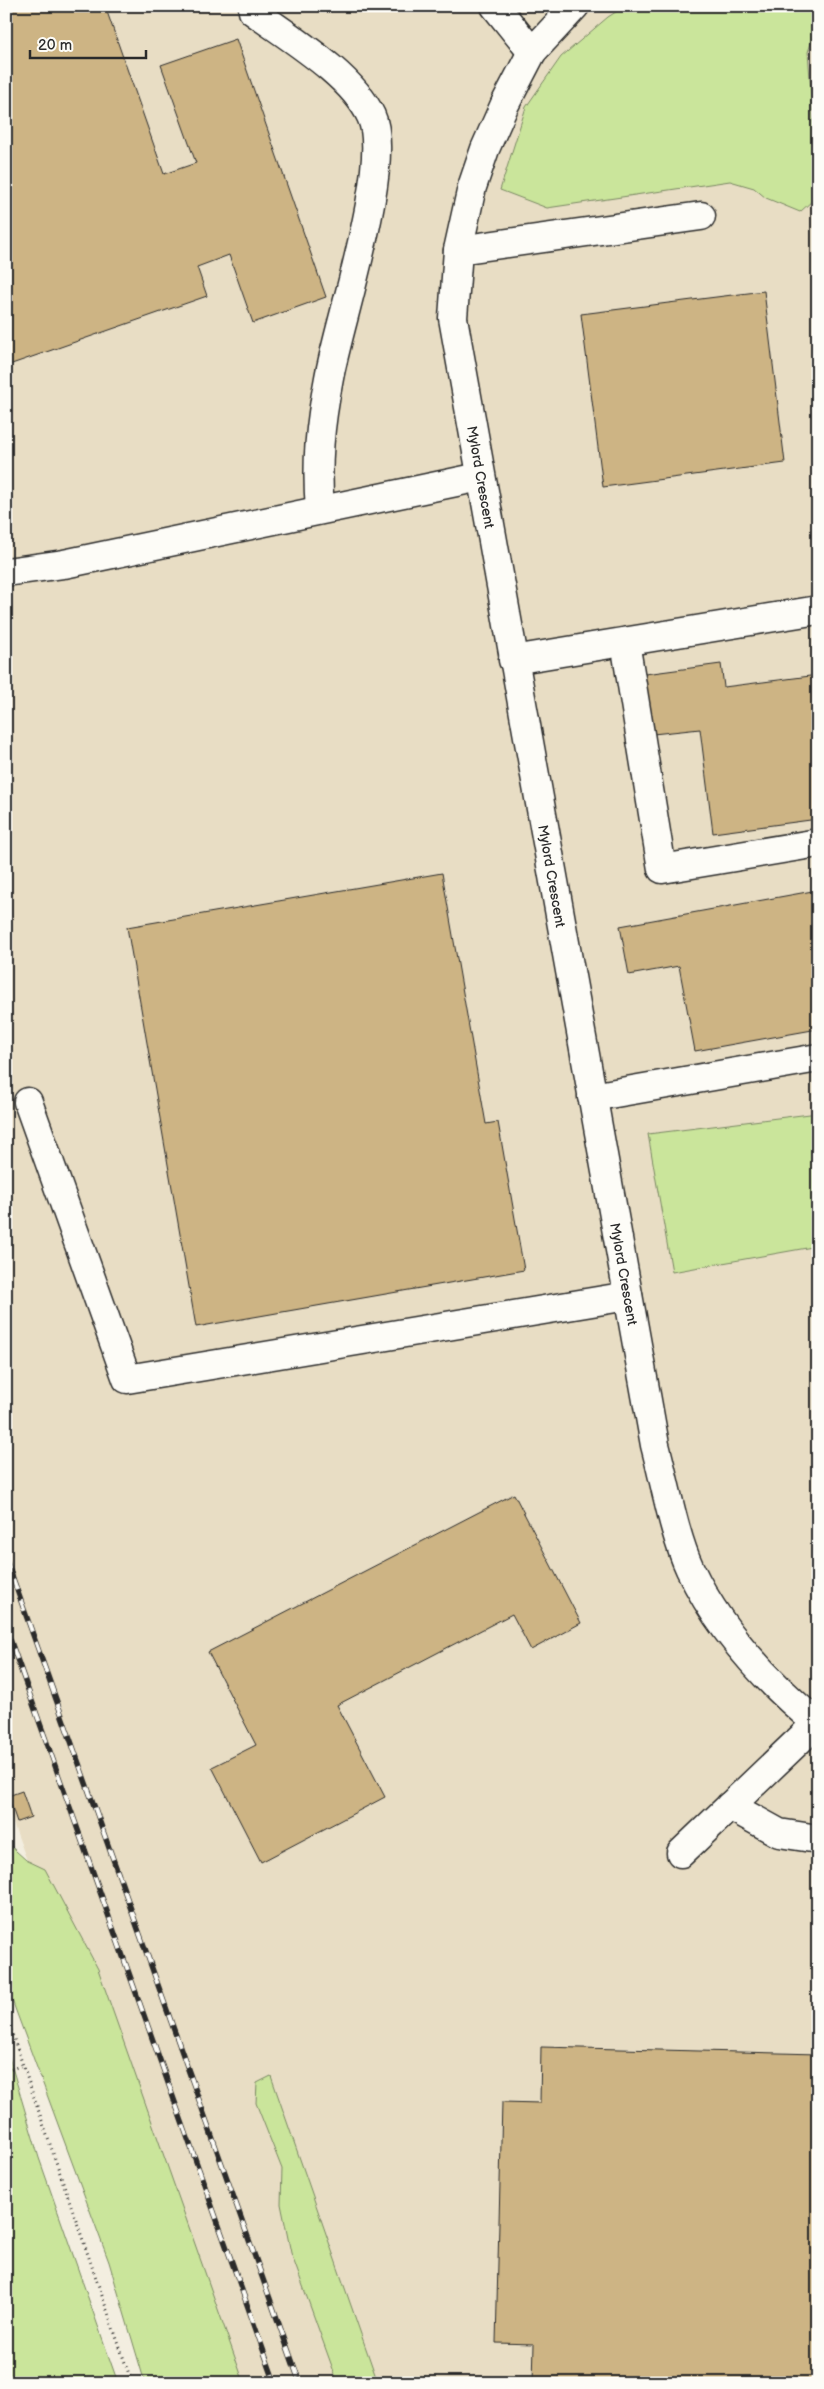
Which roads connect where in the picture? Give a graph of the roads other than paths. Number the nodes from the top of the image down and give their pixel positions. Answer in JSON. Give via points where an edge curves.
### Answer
{"nodes":[{"id":1,"x":495,"y":6,"type":"edge"},
{"id":2,"x":575,"y":6,"type":"edge"},
{"id":3,"x":253,"y":12,"type":"dead end"},
{"id":4,"x":532,"y":52,"type":"junction"},
{"id":5,"x":702,"y":216,"type":"dead end"},
{"id":6,"x":458,"y":250,"type":"junction"},
{"id":7,"x":480,"y":477,"type":"junction"},
{"id":8,"x":320,"y":509,"type":"junction"},
{"id":9,"x":6,"y":572,"type":"edge"},
{"id":10,"x":818,"y":610,"type":"edge"},
{"id":11,"x":625,"y":642,"type":"junction"},
{"id":12,"x":513,"y":660,"type":"junction"},
{"id":13,"x":818,"y":844,"type":"edge"},
{"id":14,"x":818,"y":1058,"type":"edge"},
{"id":15,"x":592,"y":1097,"type":"junction"},
{"id":16,"x":28,"y":1102,"type":"dead end"},
{"id":17,"x":628,"y":1296,"type":"junction"},
{"id":18,"x":817,"y":1724,"type":"edge"},
{"id":19,"x":730,"y":1806,"type":"junction"},
{"id":20,"x":818,"y":1839,"type":"edge"},
{"id":21,"x":681,"y":1853,"type":"dead end"}],
"edges":[{"from":1,"to":4,"type":"street"},
{"from":2,"to":4,"type":"street","name":"Mylord Crescent"},
{"from":3,"to":8,"type":"street","via":[[305,48],[351,86],[372,116],[377,140],[375,175],[365,228],[329,376],[318,438]]},
{"from":4,"to":6,"type":"street","name":"Mylord Crescent","via":[[485,149],[472,187]]},
{"from":5,"to":6,"type":"street"},
{"from":6,"to":7,"type":"street","name":"Mylord Crescent","via":[[454,318]]},
{"from":7,"to":8,"type":"street"},
{"from":7,"to":12,"type":"street","name":"Mylord Crescent"},
{"from":8,"to":9,"type":"street","via":[[64,564]]},
{"from":10,"to":11,"type":"street"},
{"from":11,"to":12,"type":"street"},
{"from":11,"to":13,"type":"street","via":[[662,869]]},
{"from":12,"to":15,"type":"street","name":"Mylord Crescent"},
{"from":14,"to":15,"type":"street"},
{"from":15,"to":17,"type":"street","name":"Mylord Crescent"},
{"from":16,"to":17,"type":"street","via":[[127,1379]]},
{"from":17,"to":18,"type":"street","name":"Mylord Crescent","via":[[655,1444],[690,1568],[713,1611],[747,1656]]},
{"from":18,"to":19,"type":"street"},
{"from":19,"to":20,"type":"street","via":[[779,1833]]},
{"from":19,"to":21,"type":"street"}]}
